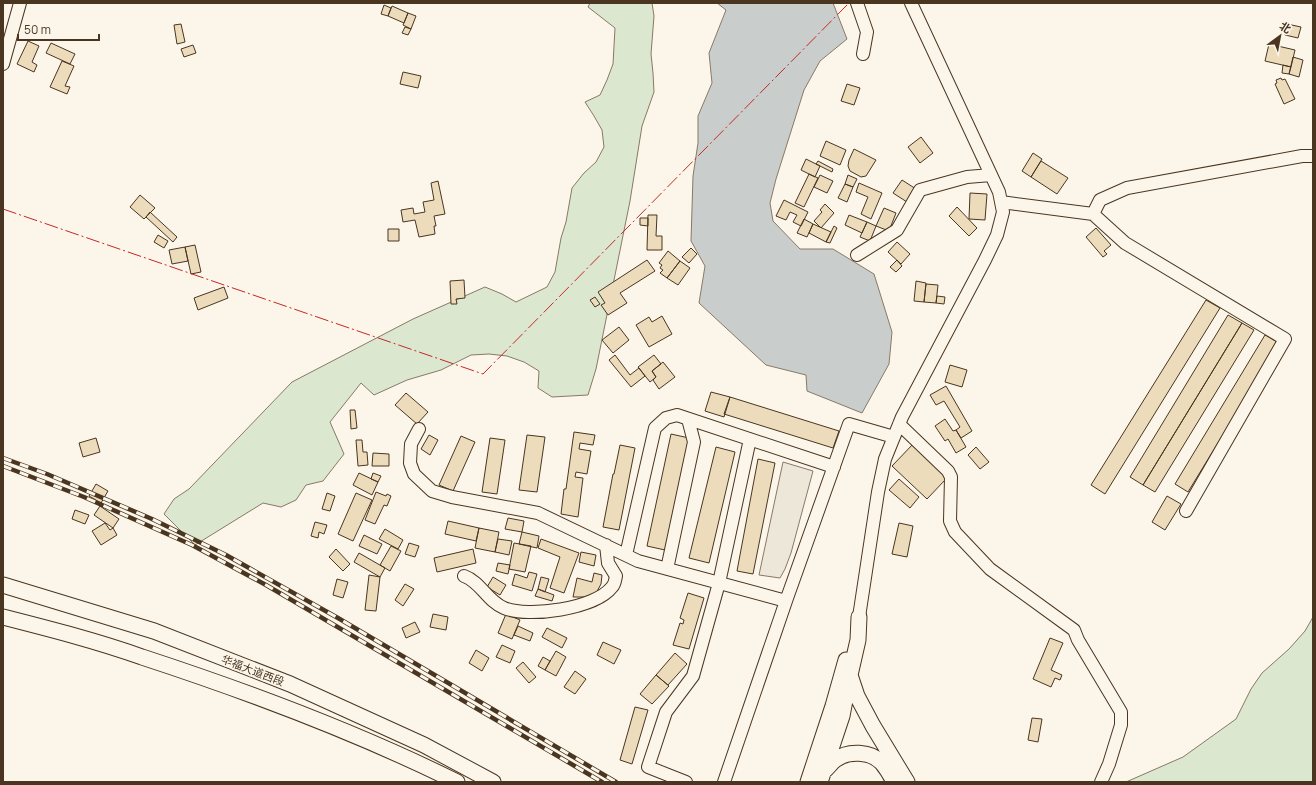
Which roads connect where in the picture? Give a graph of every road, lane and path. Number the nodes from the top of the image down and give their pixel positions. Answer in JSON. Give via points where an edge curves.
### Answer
{"nodes":[{"id":1,"x":20,"y":3,"type":"edge"},
{"id":2,"x":857,"y":3,"type":"edge"},
{"id":3,"x":911,"y":3,"type":"edge"},
{"id":4,"x":863,"y":54,"type":"dead end"},
{"id":5,"x":3,"y":64,"type":"edge"},
{"id":6,"x":1313,"y":156,"type":"edge"},
{"id":7,"x":991,"y":175,"type":"junction"},
{"id":8,"x":1001,"y":202,"type":"junction"},
{"id":9,"x":1093,"y":214,"type":"junction"},
{"id":10,"x":856,"y":254,"type":"dead end"},
{"id":11,"x":688,"y":419,"type":"junction"},
{"id":12,"x":899,"y":424,"type":"junction"},
{"id":13,"x":419,"y":429,"type":"dead end"},
{"id":14,"x":894,"y":437,"type":"junction"},
{"id":15,"x":750,"y":439,"type":"junction"},
{"id":16,"x":834,"y":467,"type":"junction"},
{"id":17,"x":1186,"y":511,"type":"dead end"},
{"id":18,"x":606,"y":546,"type":"junction"},
{"id":19,"x":626,"y":555,"type":"junction"},
{"id":20,"x":667,"y":569,"type":"junction"},
{"id":21,"x":464,"y":576,"type":"dead end"},
{"id":22,"x":720,"y":583,"type":"junction"},
{"id":23,"x":3,"y":584,"type":"edge"},
{"id":24,"x":786,"y":602,"type":"junction"},
{"id":25,"x":3,"y":616,"type":"edge"},
{"id":26,"x":859,"y":617,"type":"junction"},
{"id":27,"x":850,"y":675,"type":"junction"},
{"id":28,"x":822,"y":777,"type":"edge"},
{"id":29,"x":457,"y":782,"type":"edge"},
{"id":30,"x":493,"y":782,"type":"edge"},
{"id":31,"x":686,"y":782,"type":"edge"},
{"id":32,"x":724,"y":782,"type":"edge"},
{"id":33,"x":808,"y":782,"type":"edge"},
{"id":34,"x":894,"y":782,"type":"edge"},
{"id":35,"x":907,"y":782,"type":"edge"},
{"id":36,"x":1101,"y":782,"type":"edge"}],
"edges":[{"from":1,"to":5,"type":"street"},
{"from":2,"to":4,"type":"street","via":[[867,32]]},
{"from":3,"to":7,"type":"street"},
{"from":6,"to":9,"type":"street","via":[[1127,188],[1100,200]]},
{"from":7,"to":8,"type":"street"},
{"from":7,"to":10,"type":"street","via":[[967,177],[920,190],[897,230]]},
{"from":8,"to":9,"type":"street"},
{"from":8,"to":12,"type":"street","via":[[1003,212],[994,241]]},
{"from":9,"to":17,"type":"street","via":[[1125,242],[1285,338]]},
{"from":11,"to":15,"type":"street"},
{"from":11,"to":19,"type":"street","via":[[677,415],[666,418],[655,428]]},
{"from":11,"to":20,"type":"street","via":[[694,442]]},
{"from":12,"to":14,"type":"street"},
{"from":12,"to":36,"type":"street","via":[[948,471],[951,477],[950,521],[955,532],[990,569],[1074,630],[1121,712],[1121,725]]},
{"from":13,"to":18,"type":"street","via":[[410,444],[410,463],[414,474],[432,491],[538,512]]},
{"from":14,"to":16,"type":"street","via":[[850,424]]},
{"from":14,"to":26,"type":"street","via":[[885,459],[878,492]]},
{"from":15,"to":16,"type":"street"},
{"from":15,"to":22,"type":"street"},
{"from":16,"to":24,"type":"street"},
{"from":18,"to":19,"type":"street"},
{"from":18,"to":21,"type":"street","via":[[608,563],[616,576],[612,587],[597,599],[573,607],[519,612],[506,609],[493,601],[479,585]]},
{"from":19,"to":20,"type":"street"},
{"from":20,"to":22,"type":"street"},
{"from":22,"to":24,"type":"street"},
{"from":22,"to":31,"type":"street","via":[[693,676],[666,712],[648,767]]},
{"from":23,"to":30,"type":"main road","name":"华福大道西段","via":[[154,631],[290,684],[424,745]]},
{"from":24,"to":32,"type":"street"},
{"from":25,"to":29,"type":"main road","name":"华福大道西段","via":[[142,656],[284,706]]},
{"from":26,"to":27,"type":"main road","via":[[858,640]]},
{"from":26,"to":33,"type":"main road"},
{"from":27,"to":28,"type":"main road","via":[[842,716]]},
{"from":27,"to":35,"type":"main road","via":[[857,696]]},
{"from":28,"to":34,"type":"main road","via":[[835,760],[855,752],[881,762]]}]}
